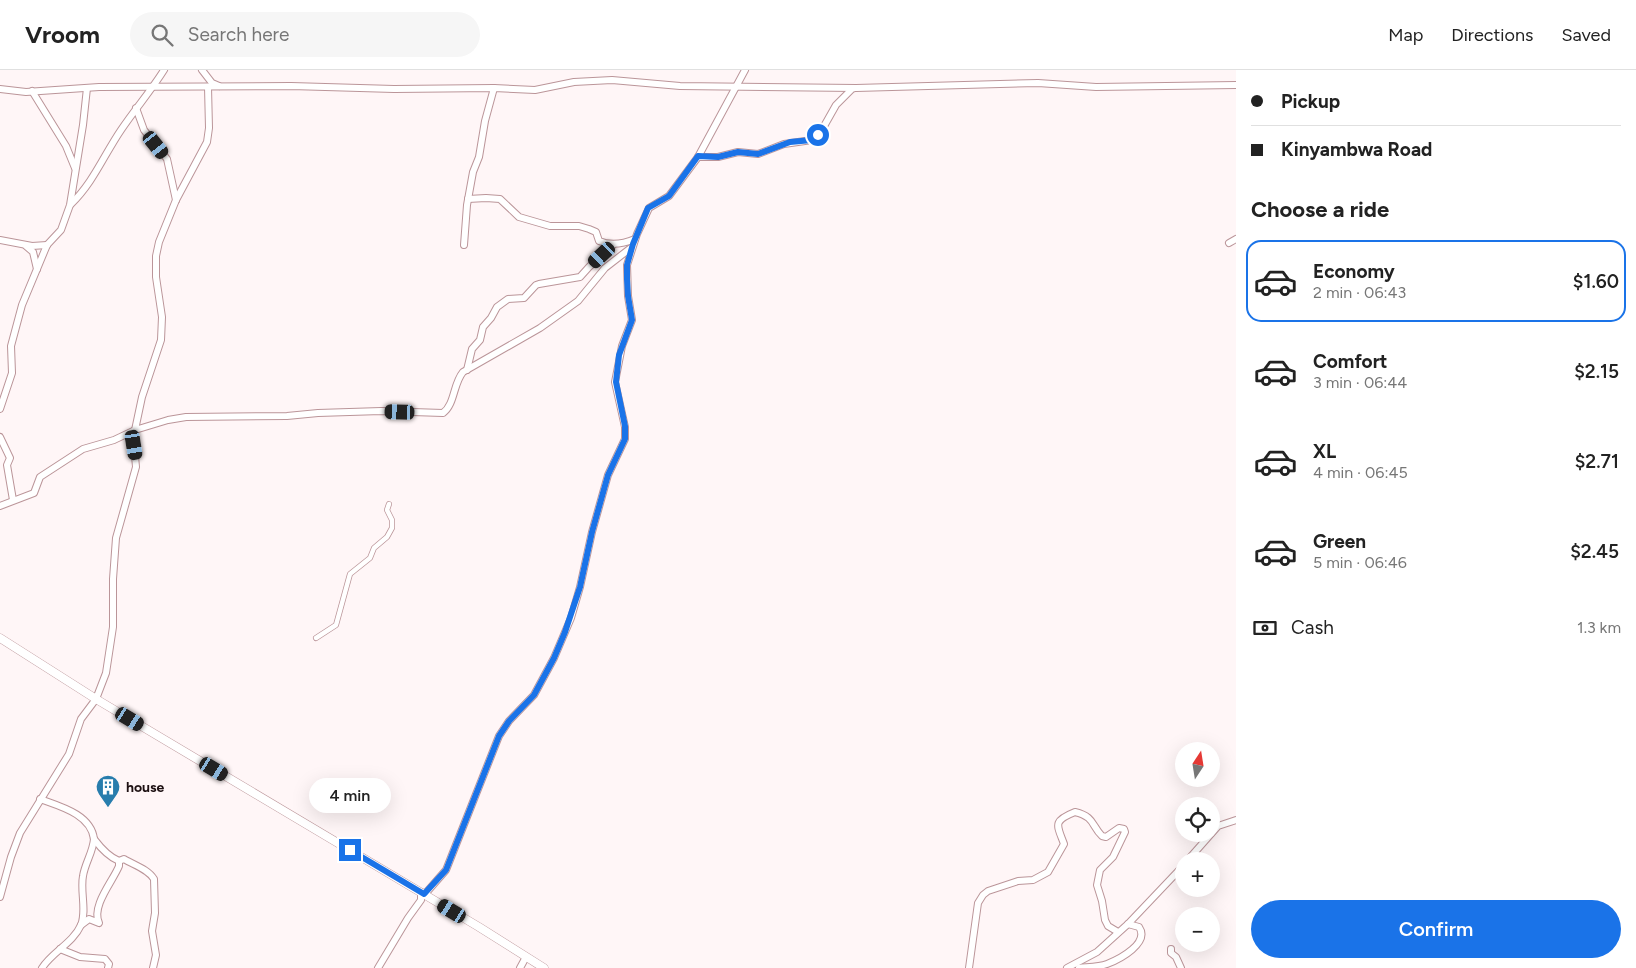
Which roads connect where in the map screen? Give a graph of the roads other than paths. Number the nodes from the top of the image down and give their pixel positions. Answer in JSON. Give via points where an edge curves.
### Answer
{"nodes":[{"id":1,"x":164,"y":70,"type":"edge"},
{"id":2,"x":202,"y":70,"type":"edge"},
{"id":3,"x":745,"y":70,"type":"edge"},
{"id":4,"x":1236,"y":85,"type":"edge"},
{"id":5,"x":154,"y":86,"type":"junction"},
{"id":6,"x":208,"y":87,"type":"junction"},
{"id":7,"x":220,"y":87,"type":"junction"},
{"id":8,"x":734,"y":87,"type":"junction"},
{"id":9,"x":87,"y":88,"type":"junction"},
{"id":10,"x":494,"y":88,"type":"junction"},
{"id":11,"x":856,"y":88,"type":"junction"},
{"id":12,"x":0,"y":90,"type":"edge"},
{"id":13,"x":32,"y":91,"type":"junction"},
{"id":14,"x":136,"y":108,"type":"junction"},
{"id":15,"x":698,"y":156,"type":"junction"},
{"id":16,"x":76,"y":172,"type":"junction"},
{"id":17,"x":468,"y":199,"type":"junction"},
{"id":18,"x":176,"y":200,"type":"junction"},
{"id":19,"x":70,"y":205,"type":"junction"},
{"id":20,"x":635,"y":239,"type":"junction"},
{"id":21,"x":1236,"y":239,"type":"edge"},
{"id":22,"x":0,"y":240,"type":"edge"},
{"id":23,"x":1228,"y":242,"type":"dead end"},
{"id":24,"x":25,"y":245,"type":"junction"},
{"id":25,"x":46,"y":245,"type":"junction"},
{"id":26,"x":464,"y":245,"type":"dead end"},
{"id":27,"x":613,"y":245,"type":"junction"},
{"id":28,"x":632,"y":247,"type":"junction"},
{"id":29,"x":37,"y":269,"type":"junction"},
{"id":30,"x":467,"y":370,"type":"junction"},
{"id":31,"x":0,"y":409,"type":"edge"},
{"id":32,"x":135,"y":430,"type":"junction"},
{"id":33,"x":0,"y":437,"type":"edge"},
{"id":34,"x":13,"y":500,"type":"junction"},
{"id":35,"x":390,"y":504,"type":"dead end"},
{"id":36,"x":0,"y":506,"type":"edge"},
{"id":37,"x":0,"y":638,"type":"edge"},
{"id":38,"x":316,"y":638,"type":"dead end"},
{"id":39,"x":96,"y":699,"type":"junction"},
{"id":40,"x":40,"y":799,"type":"junction"},
{"id":41,"x":1236,"y":820,"type":"edge"},
{"id":42,"x":94,"y":839,"type":"junction"},
{"id":43,"x":1195,"y":852,"type":"edge"},
{"id":44,"x":119,"y":861,"type":"junction"},
{"id":45,"x":1175,"y":874,"type":"edge"},
{"id":46,"x":423,"y":893,"type":"junction"},
{"id":47,"x":0,"y":897,"type":"edge"},
{"id":48,"x":1128,"y":924,"type":"junction"},
{"id":49,"x":81,"y":926,"type":"junction"},
{"id":50,"x":1118,"y":932,"type":"junction"},
{"id":51,"x":60,"y":949,"type":"junction"},
{"id":52,"x":1171,"y":950,"type":"dead end"},
{"id":53,"x":526,"y":957,"type":"junction"},
{"id":54,"x":42,"y":968,"type":"edge"},
{"id":55,"x":108,"y":968,"type":"edge"},
{"id":56,"x":153,"y":968,"type":"edge"},
{"id":57,"x":378,"y":968,"type":"edge"},
{"id":58,"x":520,"y":968,"type":"edge"},
{"id":59,"x":544,"y":968,"type":"edge"},
{"id":60,"x":969,"y":968,"type":"edge"},
{"id":61,"x":1067,"y":968,"type":"edge"},
{"id":62,"x":1079,"y":968,"type":"edge"},
{"id":63,"x":1181,"y":968,"type":"edge"}],
"edges":[{"from":1,"to":5,"type":"street"},
{"from":2,"to":7,"type":"street","via":[[212,83]]},
{"from":3,"to":8,"type":"street"},
{"from":4,"to":11,"type":"street","via":[[1102,87],[1038,83]]},
{"from":5,"to":6,"type":"street"},
{"from":5,"to":9,"type":"street"},
{"from":5,"to":14,"type":"street"},
{"from":6,"to":7,"type":"street"},
{"from":6,"to":18,"type":"street","via":[[208,138]]},
{"from":7,"to":10,"type":"street"},
{"from":8,"to":10,"type":"street","via":[[612,80],[574,82],[535,90]]},
{"from":8,"to":11,"type":"street"},
{"from":8,"to":15,"type":"street"},
{"from":9,"to":13,"type":"street"},
{"from":9,"to":16,"type":"street"},
{"from":10,"to":17,"type":"street"},
{"from":11,"to":15,"type":"street","via":[[836,105],[812,140],[790,142],[758,154],[738,152],[718,157]]},
{"from":12,"to":13,"type":"street"},
{"from":13,"to":16,"type":"street","via":[[66,146]]},
{"from":14,"to":18,"type":"street","via":[[144,130],[167,159]]},
{"from":14,"to":19,"type":"street","via":[[87,187]]},
{"from":15,"to":20,"type":"street","via":[[669,196],[648,208]]},
{"from":16,"to":19,"type":"street"},
{"from":17,"to":26,"type":"street"},
{"from":17,"to":27,"type":"street","via":[[500,199],[519,217],[550,226],[589,228],[596,232],[600,241]]},
{"from":18,"to":32,"type":"street","via":[[156,256],[161,340]]},
{"from":19,"to":25,"type":"street","via":[[61,230]]},
{"from":20,"to":27,"type":"street"},
{"from":20,"to":28,"type":"street"},
{"from":21,"to":23,"type":"street"},
{"from":22,"to":24,"type":"street"},
{"from":24,"to":25,"type":"street"},
{"from":24,"to":29,"type":"street","via":[[33,252]]},
{"from":25,"to":29,"type":"street"},
{"from":27,"to":30,"type":"street","via":[[580,277],[536,285],[524,298],[508,299],[499,305],[483,326]]},
{"from":28,"to":30,"type":"street","via":[[605,268],[578,301],[540,328]]},
{"from":28,"to":46,"type":"street","via":[[627,265],[632,320],[619,355],[616,382],[625,439],[608,475],[571,618],[534,695],[499,736],[446,870]]},
{"from":29,"to":31,"type":"street","via":[[19,316],[12,346],[12,373]]},
{"from":30,"to":32,"type":"street","via":[[459,378],[443,413],[186,417]]},
{"from":32,"to":34,"type":"street","via":[[118,439],[83,449],[40,477],[34,493]]},
{"from":32,"to":39,"type":"street","via":[[136,467],[115,547],[109,663]]},
{"from":33,"to":34,"type":"street","via":[[10,458],[6,465]]},
{"from":34,"to":36,"type":"street"},
{"from":35,"to":38,"type":"street","via":[[387,510],[392,528],[374,548],[370,558],[350,574],[336,625]]},
{"from":37,"to":39,"type":"street"},
{"from":39,"to":40,"type":"street","via":[[81,719],[69,754]]},
{"from":39,"to":46,"type":"street"},
{"from":40,"to":42,"type":"street","via":[[76,813],[93,832]]},
{"from":40,"to":47,"type":"street","via":[[15,844]]},
{"from":41,"to":43,"type":"street","via":[[1218,826]]},
{"from":42,"to":44,"type":"street","via":[[110,858]]},
{"from":42,"to":49,"type":"street","via":[[83,876]]},
{"from":44,"to":49,"type":"street","via":[[118,869],[102,896],[97,918],[100,923],[89,919]]},
{"from":44,"to":56,"type":"street","via":[[124,859],[144,869],[154,879],[156,913],[152,931],[156,955]]},
{"from":45,"to":48,"type":"street"},
{"from":46,"to":53,"type":"street"},
{"from":46,"to":57,"type":"street"},
{"from":48,"to":50,"type":"street"},
{"from":48,"to":62,"type":"street","via":[[1142,930],[1138,945],[1106,965]]},
{"from":49,"to":51,"type":"street"},
{"from":50,"to":60,"type":"street","via":[[1105,920],[1097,885],[1100,870],[1114,857],[1124,829],[1102,836],[1094,821],[1075,812],[1058,821],[1064,844],[1048,872],[1037,879],[988,890],[983,895],[978,903]]},
{"from":50,"to":61,"type":"street","via":[[1097,952]]},
{"from":51,"to":54,"type":"street"},
{"from":51,"to":55,"type":"street","via":[[80,957],[105,959]]},
{"from":52,"to":63,"type":"street"},
{"from":53,"to":58,"type":"street"},
{"from":53,"to":59,"type":"street"}]}
